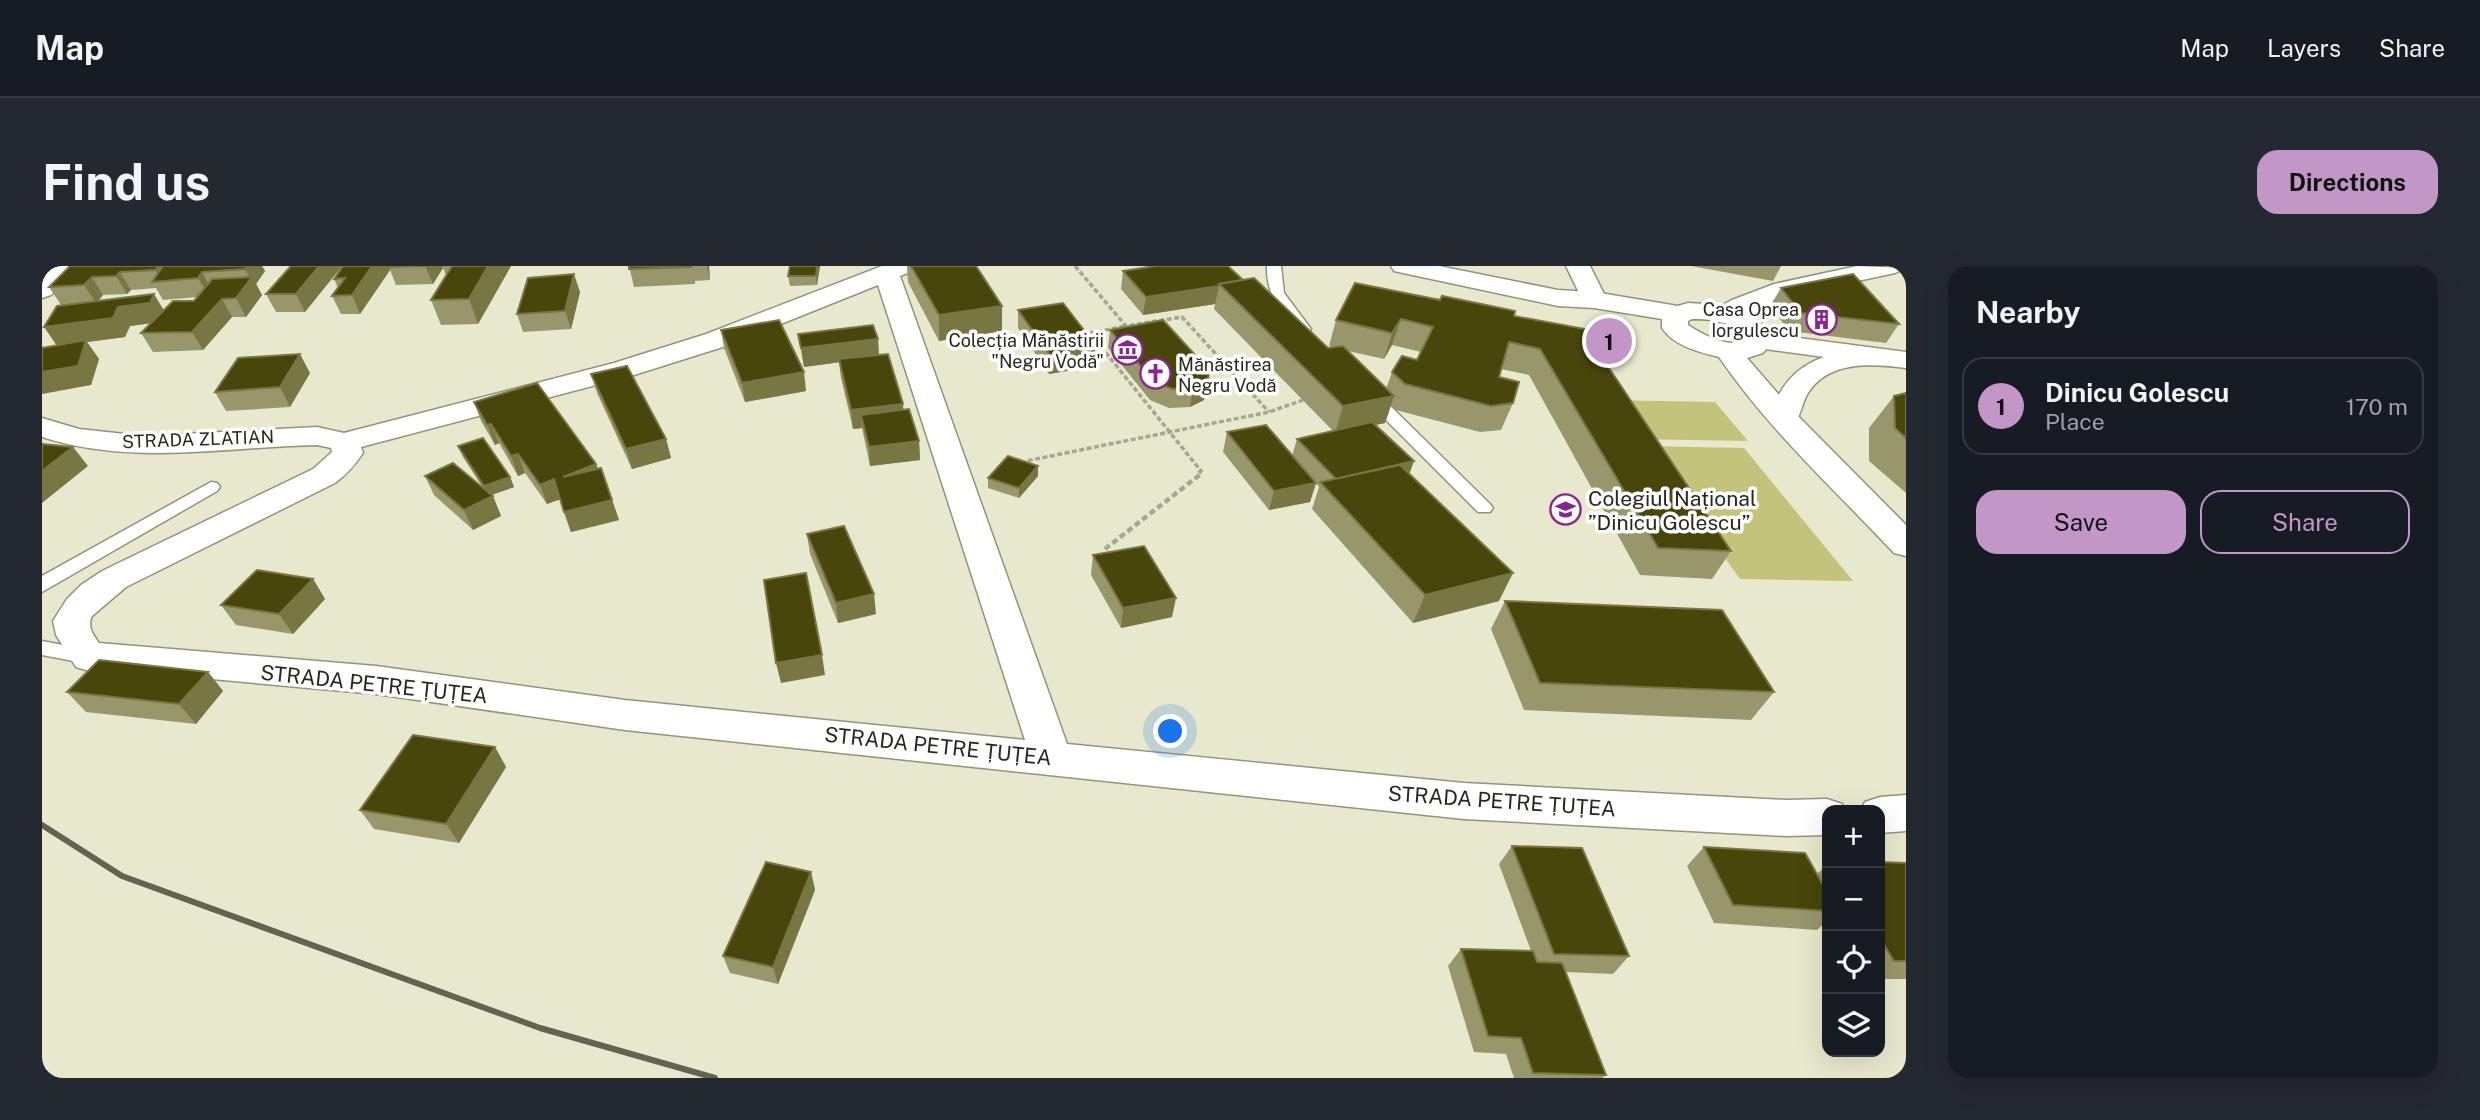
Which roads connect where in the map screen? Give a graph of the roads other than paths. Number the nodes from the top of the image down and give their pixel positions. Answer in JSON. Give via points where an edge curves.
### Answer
{"nodes":[{"id":1,"x":66,"y":266,"type":"edge"},
{"id":2,"x":1274,"y":266,"type":"edge"},
{"id":3,"x":1403,"y":266,"type":"edge"},
{"id":4,"x":1578,"y":266,"type":"edge"},
{"id":5,"x":1895,"y":266,"type":"edge"},
{"id":6,"x":895,"y":269,"type":"edge"},
{"id":7,"x":42,"y":290,"type":"edge"},
{"id":8,"x":1558,"y":298,"type":"junction"},
{"id":9,"x":1594,"y":300,"type":"junction"},
{"id":10,"x":1680,"y":314,"type":"junction"},
{"id":11,"x":1724,"y":314,"type":"junction"},
{"id":12,"x":1690,"y":339,"type":"junction"},
{"id":13,"x":1315,"y":340,"type":"edge"},
{"id":14,"x":1760,"y":341,"type":"junction"},
{"id":15,"x":1728,"y":350,"type":"junction"},
{"id":16,"x":1866,"y":355,"type":"junction"},
{"id":17,"x":1906,"y":360,"type":"edge"},
{"id":18,"x":1361,"y":387,"type":"edge"},
{"id":19,"x":1784,"y":418,"type":"junction"},
{"id":20,"x":42,"y":428,"type":"edge"},
{"id":21,"x":346,"y":448,"type":"junction"},
{"id":22,"x":211,"y":487,"type":"dead end"},
{"id":23,"x":1484,"y":508,"type":"dead end"},
{"id":24,"x":1906,"y":545,"type":"edge"},
{"id":25,"x":42,"y":585,"type":"edge"},
{"id":26,"x":67,"y":642,"type":"edge"},
{"id":27,"x":1051,"y":757,"type":"junction"},
{"id":28,"x":1906,"y":813,"type":"edge"},
{"id":29,"x":1885,"y":815,"type":"edge"},
{"id":30,"x":1822,"y":817,"type":"edge"}],
"edges":[{"from":1,"to":7,"type":"street"},
{"from":2,"to":13,"type":"lane","via":[[1272,286],[1288,312]]},
{"from":3,"to":8,"type":"street"},
{"from":4,"to":9,"type":"street"},
{"from":5,"to":11,"type":"street","via":[[1762,296]]},
{"from":6,"to":21,"type":"street","via":[[703,344]]},
{"from":6,"to":27,"type":"street"},
{"from":8,"to":9,"type":"street"},
{"from":8,"to":12,"type":"street","via":[[1599,315]]},
{"from":9,"to":10,"type":"street"},
{"from":10,"to":11,"type":"street"},
{"from":10,"to":12,"type":"street","via":[[1675,317],[1675,328]]},
{"from":11,"to":14,"type":"street","via":[[1754,329]]},
{"from":12,"to":15,"type":"street"},
{"from":14,"to":15,"type":"street","via":[[1754,348]]},
{"from":14,"to":16,"type":"street"},
{"from":15,"to":19,"type":"street"},
{"from":16,"to":17,"type":"street"},
{"from":16,"to":19,"type":"street","via":[[1833,363],[1807,376],[1790,394]]},
{"from":18,"to":23,"type":"lane"},
{"from":19,"to":24,"type":"street"},
{"from":20,"to":21,"type":"street","name":"STRADA ZLATIAN","via":[[146,445],[317,436]]},
{"from":21,"to":26,"type":"street","via":[[338,466],[324,475],[114,579],[74,613]]},
{"from":22,"to":25,"type":"lane"},
{"from":26,"to":27,"type":"street","name":"STRADA PETRE ȚUȚEA","via":[[112,656],[376,680],[625,715]]},
{"from":27,"to":30,"type":"street","name":"STRADA PETRE ȚUȚEA","via":[[1464,801]]},
{"from":28,"to":29,"type":"street"}]}
